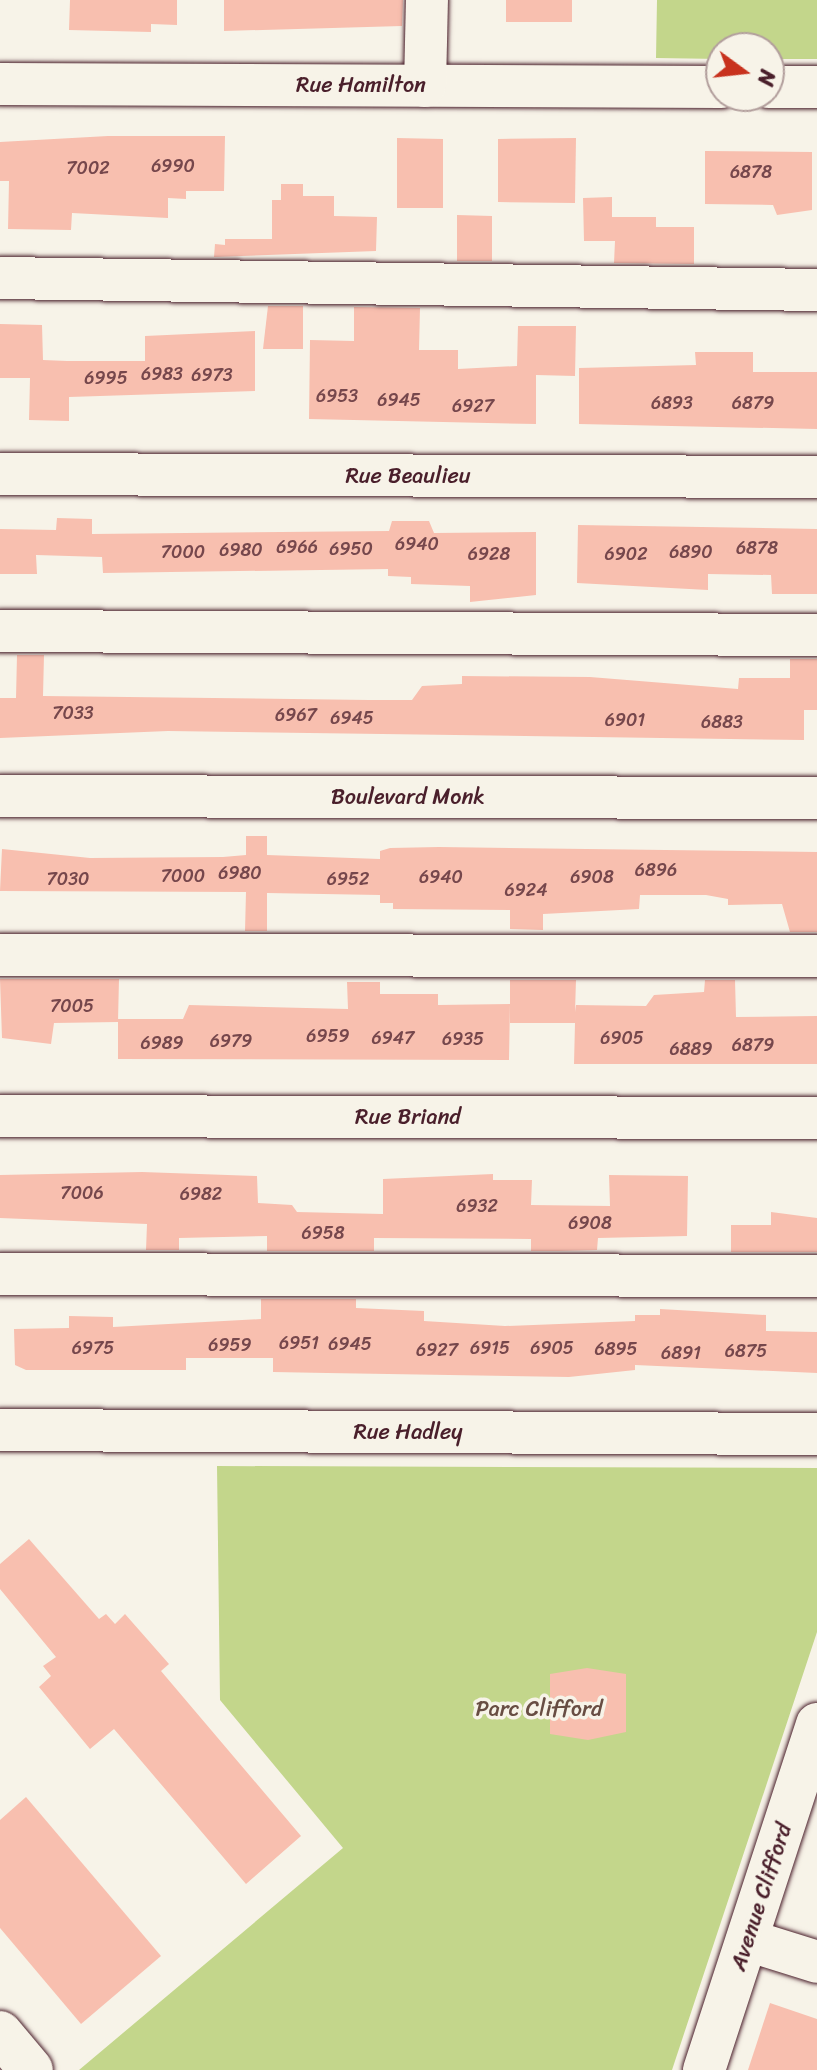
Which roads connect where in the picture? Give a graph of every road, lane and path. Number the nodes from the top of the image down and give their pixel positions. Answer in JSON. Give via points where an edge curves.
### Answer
{"nodes":[{"id":1,"x":427,"y":0,"type":"edge"},
{"id":2,"x":0,"y":84,"type":"edge"},
{"id":3,"x":425,"y":86,"type":"junction"},
{"id":4,"x":705,"y":87,"type":"edge"},
{"id":5,"x":785,"y":87,"type":"edge"},
{"id":6,"x":817,"y":87,"type":"edge"},
{"id":7,"x":0,"y":278,"type":"edge"},
{"id":8,"x":817,"y":290,"type":"edge"},
{"id":9,"x":0,"y":474,"type":"edge"},
{"id":10,"x":817,"y":477,"type":"edge"},
{"id":11,"x":0,"y":631,"type":"edge"},
{"id":12,"x":817,"y":635,"type":"edge"},
{"id":13,"x":0,"y":796,"type":"edge"},
{"id":14,"x":817,"y":798,"type":"edge"},
{"id":15,"x":0,"y":955,"type":"edge"},
{"id":16,"x":817,"y":956,"type":"edge"},
{"id":17,"x":0,"y":1116,"type":"edge"},
{"id":18,"x":817,"y":1118,"type":"edge"},
{"id":19,"x":0,"y":1274,"type":"edge"},
{"id":20,"x":817,"y":1276,"type":"edge"},
{"id":21,"x":0,"y":1430,"type":"edge"},
{"id":22,"x":817,"y":1434,"type":"edge"},
{"id":23,"x":817,"y":1724,"type":"edge"},
{"id":24,"x":810,"y":1769,"type":"edge"},
{"id":25,"x":747,"y":1940,"type":"junction"},
{"id":26,"x":817,"y":1962,"type":"edge"},
{"id":27,"x":0,"y":2033,"type":"edge"},
{"id":28,"x":31,"y":2070,"type":"edge"},
{"id":29,"x":704,"y":2070,"type":"edge"}],
"edges":[{"from":1,"to":3,"type":"street"},
{"from":2,"to":3,"type":"street","name":"Rue Hamilton"},
{"from":3,"to":4,"type":"street","name":"Rue Hamilton"},
{"from":5,"to":6,"type":"street"},
{"from":7,"to":8,"type":"street"},
{"from":9,"to":10,"type":"street","name":"Rue Beaulieu"},
{"from":11,"to":12,"type":"street"},
{"from":13,"to":14,"type":"street","name":"Boulevard Monk"},
{"from":15,"to":16,"type":"street"},
{"from":17,"to":18,"type":"street","name":"Rue Briand"},
{"from":19,"to":20,"type":"street"},
{"from":21,"to":22,"type":"street","name":"Rue Hadley"},
{"from":23,"to":24,"type":"street","name":"Avenue Clifford"},
{"from":24,"to":25,"type":"street","name":"Avenue Clifford"},
{"from":25,"to":26,"type":"street"},
{"from":25,"to":29,"type":"street","name":"Avenue Clifford"},
{"from":27,"to":28,"type":"main road"}]}
